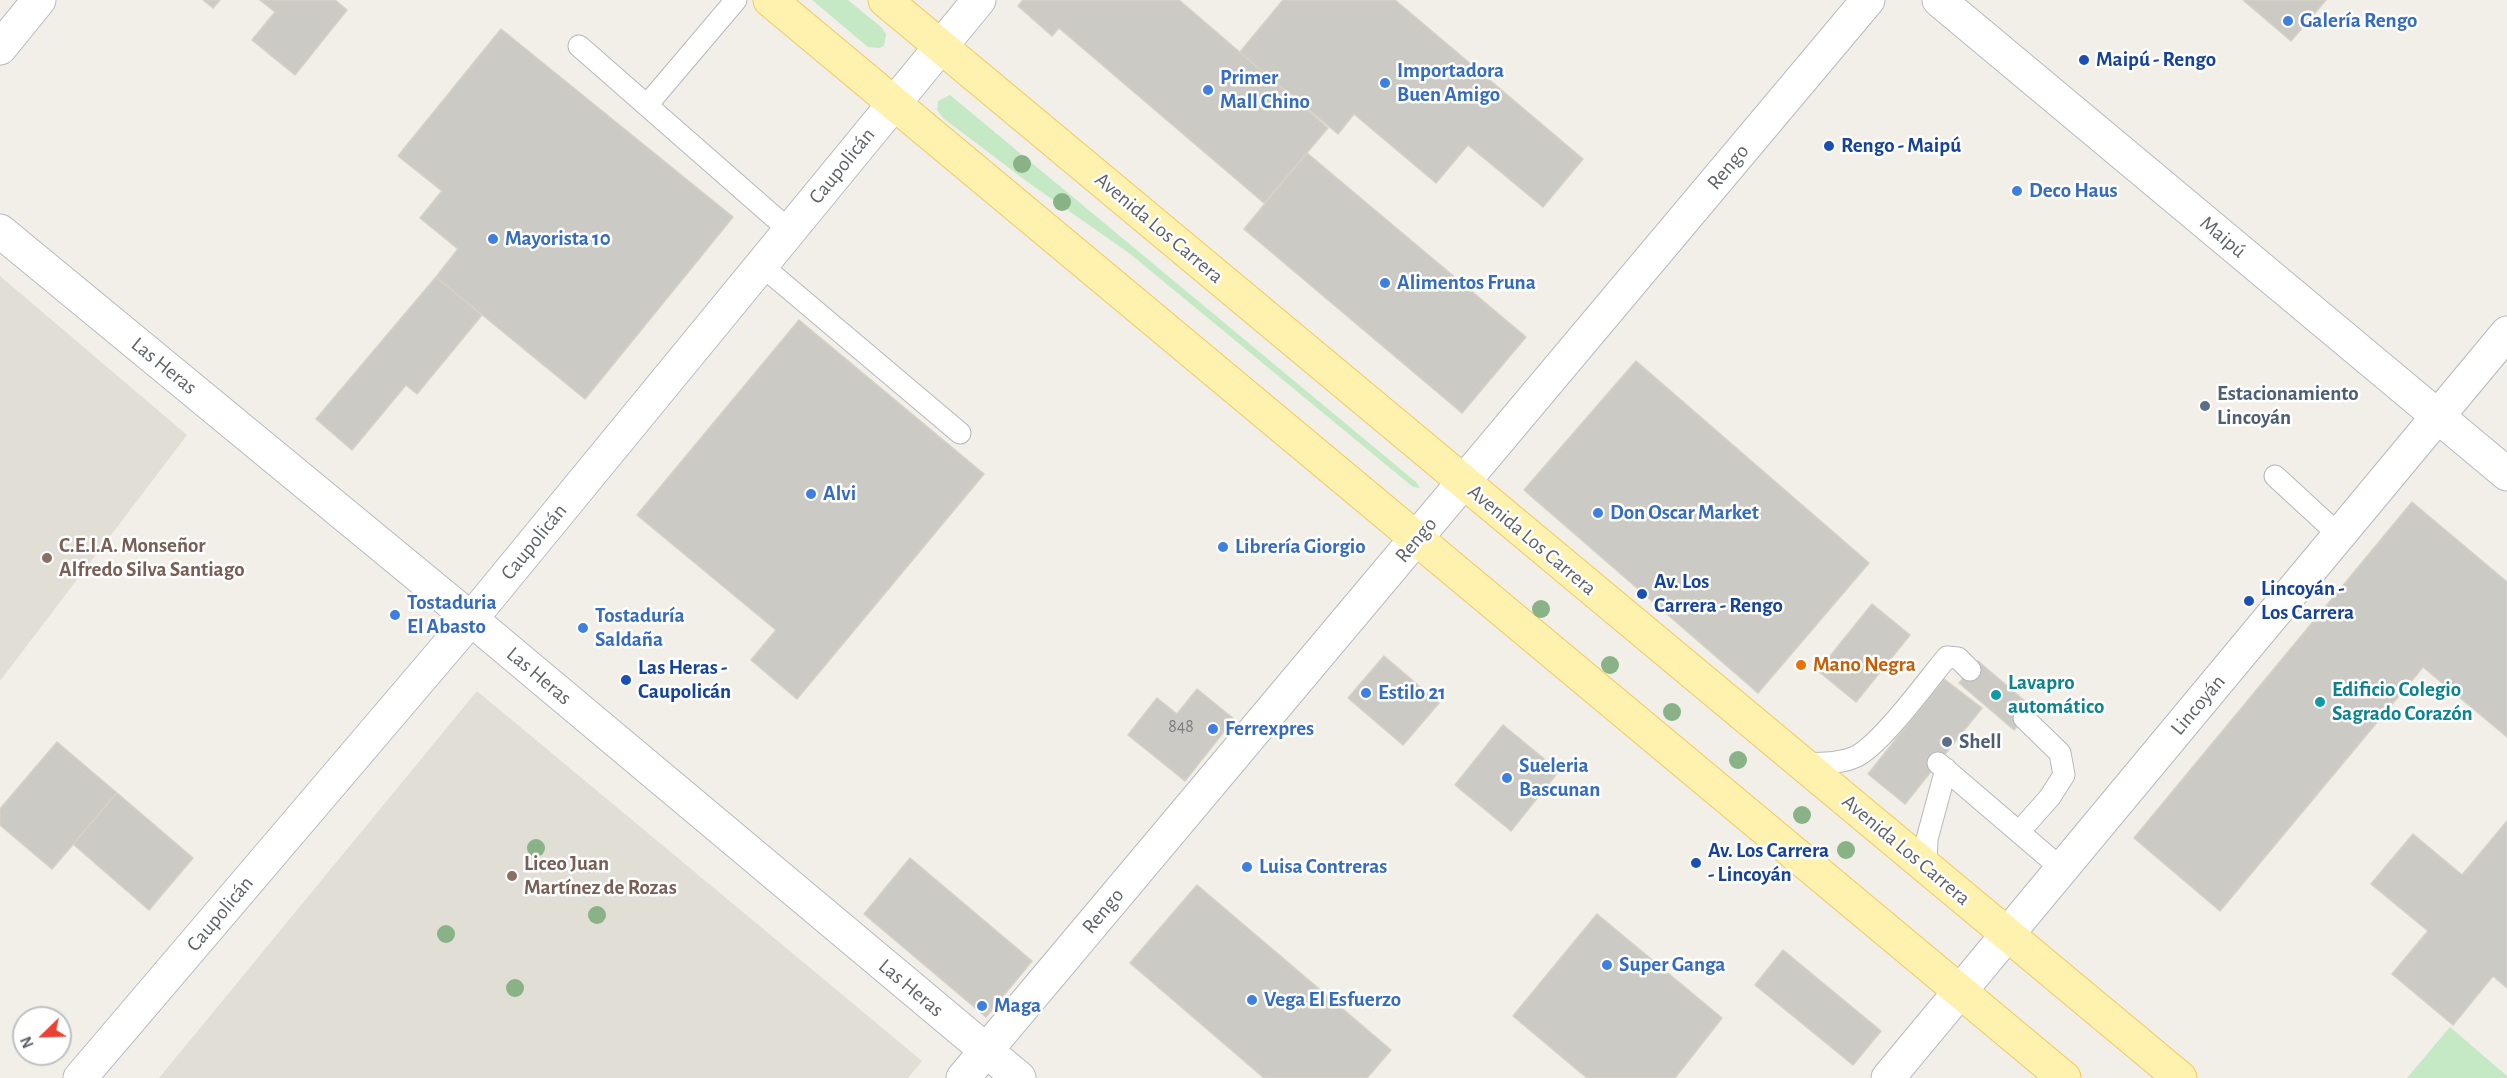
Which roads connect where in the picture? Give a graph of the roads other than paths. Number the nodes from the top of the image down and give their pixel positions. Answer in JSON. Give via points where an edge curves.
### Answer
{"nodes":[{"id":1,"x":39,"y":0,"type":"edge"},
{"id":2,"x":736,"y":0,"type":"edge"},
{"id":3,"x":770,"y":0,"type":"edge"},
{"id":4,"x":885,"y":0,"type":"edge"},
{"id":5,"x":979,"y":0,"type":"edge"},
{"id":6,"x":1868,"y":0,"type":"edge"},
{"id":7,"x":1939,"y":0,"type":"edge"},
{"id":8,"x":579,"y":46,"type":"dead end"},
{"id":9,"x":941,"y":46,"type":"junction"},
{"id":10,"x":0,"y":48,"type":"edge"},
{"id":11,"x":894,"y":103,"type":"junction"},
{"id":12,"x":647,"y":105,"type":"junction"},
{"id":13,"x":0,"y":231,"type":"edge"},
{"id":14,"x":789,"y":231,"type":"junction"},
{"id":15,"x":761,"y":265,"type":"junction"},
{"id":16,"x":2507,"y":333,"type":"edge"},
{"id":17,"x":2438,"y":416,"type":"junction"},
{"id":18,"x":960,"y":433,"type":"dead end"},
{"id":19,"x":2507,"y":474,"type":"edge"},
{"id":20,"x":2275,"y":476,"type":"dead end"},
{"id":21,"x":1464,"y":483,"type":"junction"},
{"id":22,"x":2339,"y":535,"type":"junction"},
{"id":23,"x":1416,"y":539,"type":"junction"},
{"id":24,"x":471,"y":619,"type":"junction"},
{"id":25,"x":1970,"y":670,"type":"dead end"},
{"id":26,"x":2024,"y":718,"type":"dead end"},
{"id":27,"x":1804,"y":764,"type":"junction"},
{"id":28,"x":2019,"y":832,"type":"junction"},
{"id":29,"x":1926,"y":866,"type":"junction"},
{"id":30,"x":2062,"y":869,"type":"junction"},
{"id":31,"x":2008,"y":933,"type":"junction"},
{"id":32,"x":1959,"y":992,"type":"junction"},
{"id":33,"x":986,"y":1050,"type":"junction"},
{"id":34,"x":80,"y":1078,"type":"edge"},
{"id":35,"x":963,"y":1078,"type":"edge"},
{"id":36,"x":1019,"y":1078,"type":"edge"},
{"id":37,"x":1888,"y":1078,"type":"edge"},
{"id":38,"x":2064,"y":1078,"type":"edge"},
{"id":39,"x":2180,"y":1078,"type":"edge"}],
"edges":[{"from":1,"to":10,"type":"street"},
{"from":2,"to":12,"type":"lane"},
{"from":3,"to":11,"type":"main road"},
{"from":4,"to":9,"type":"main road","name":"Avenida Los Carrera"},
{"from":5,"to":9,"type":"street","name":"Caupolicán"},
{"from":6,"to":21,"type":"street","name":"Rengo"},
{"from":7,"to":17,"type":"street","name":"Maipú"},
{"from":8,"to":12,"type":"lane"},
{"from":9,"to":11,"type":"street","name":"Caupolicán"},
{"from":9,"to":21,"type":"main road","name":"Avenida Los Carrera"},
{"from":11,"to":14,"type":"street","name":"Caupolicán"},
{"from":11,"to":23,"type":"main road"},
{"from":12,"to":14,"type":"lane"},
{"from":13,"to":24,"type":"street","name":"Las Heras"},
{"from":14,"to":15,"type":"street","name":"Caupolicán"},
{"from":15,"to":18,"type":"lane"},
{"from":15,"to":24,"type":"street","name":"Caupolicán"},
{"from":16,"to":17,"type":"street","name":"Lincoyán"},
{"from":17,"to":19,"type":"street","name":"Maipú"},
{"from":17,"to":22,"type":"street","name":"Lincoyán"},
{"from":20,"to":22,"type":"lane"},
{"from":21,"to":23,"type":"street","name":"Rengo"},
{"from":21,"to":27,"type":"main road","name":"Avenida Los Carrera"},
{"from":22,"to":30,"type":"street","name":"Lincoyán"},
{"from":23,"to":32,"type":"main road"},
{"from":23,"to":33,"type":"street","name":"Rengo"},
{"from":24,"to":33,"type":"street","name":"Las Heras"},
{"from":24,"to":34,"type":"street","name":"Caupolicán"},
{"from":25,"to":27,"type":"lane","via":[[1958,658],[1947,657],[1889,737],[1841,762]]},
{"from":26,"to":28,"type":"lane","via":[[2060,753],[2064,775],[2050,798]]},
{"from":27,"to":29,"type":"main road","name":"Avenida Los Carrera"},
{"from":28,"to":29,"type":"lane","via":[[1942,766],[1927,839]]},
{"from":28,"to":30,"type":"lane"},
{"from":29,"to":31,"type":"main road","name":"Avenida Los Carrera"},
{"from":30,"to":31,"type":"street","name":"Lincoyán"},
{"from":31,"to":32,"type":"street","name":"Lincoyán"},
{"from":31,"to":39,"type":"main road","name":"Avenida Los Carrera"},
{"from":32,"to":37,"type":"street","name":"Lincoyán"},
{"from":32,"to":38,"type":"main road"},
{"from":33,"to":35,"type":"street","name":"Rengo"},
{"from":33,"to":36,"type":"street","name":"Las Heras"}]}
